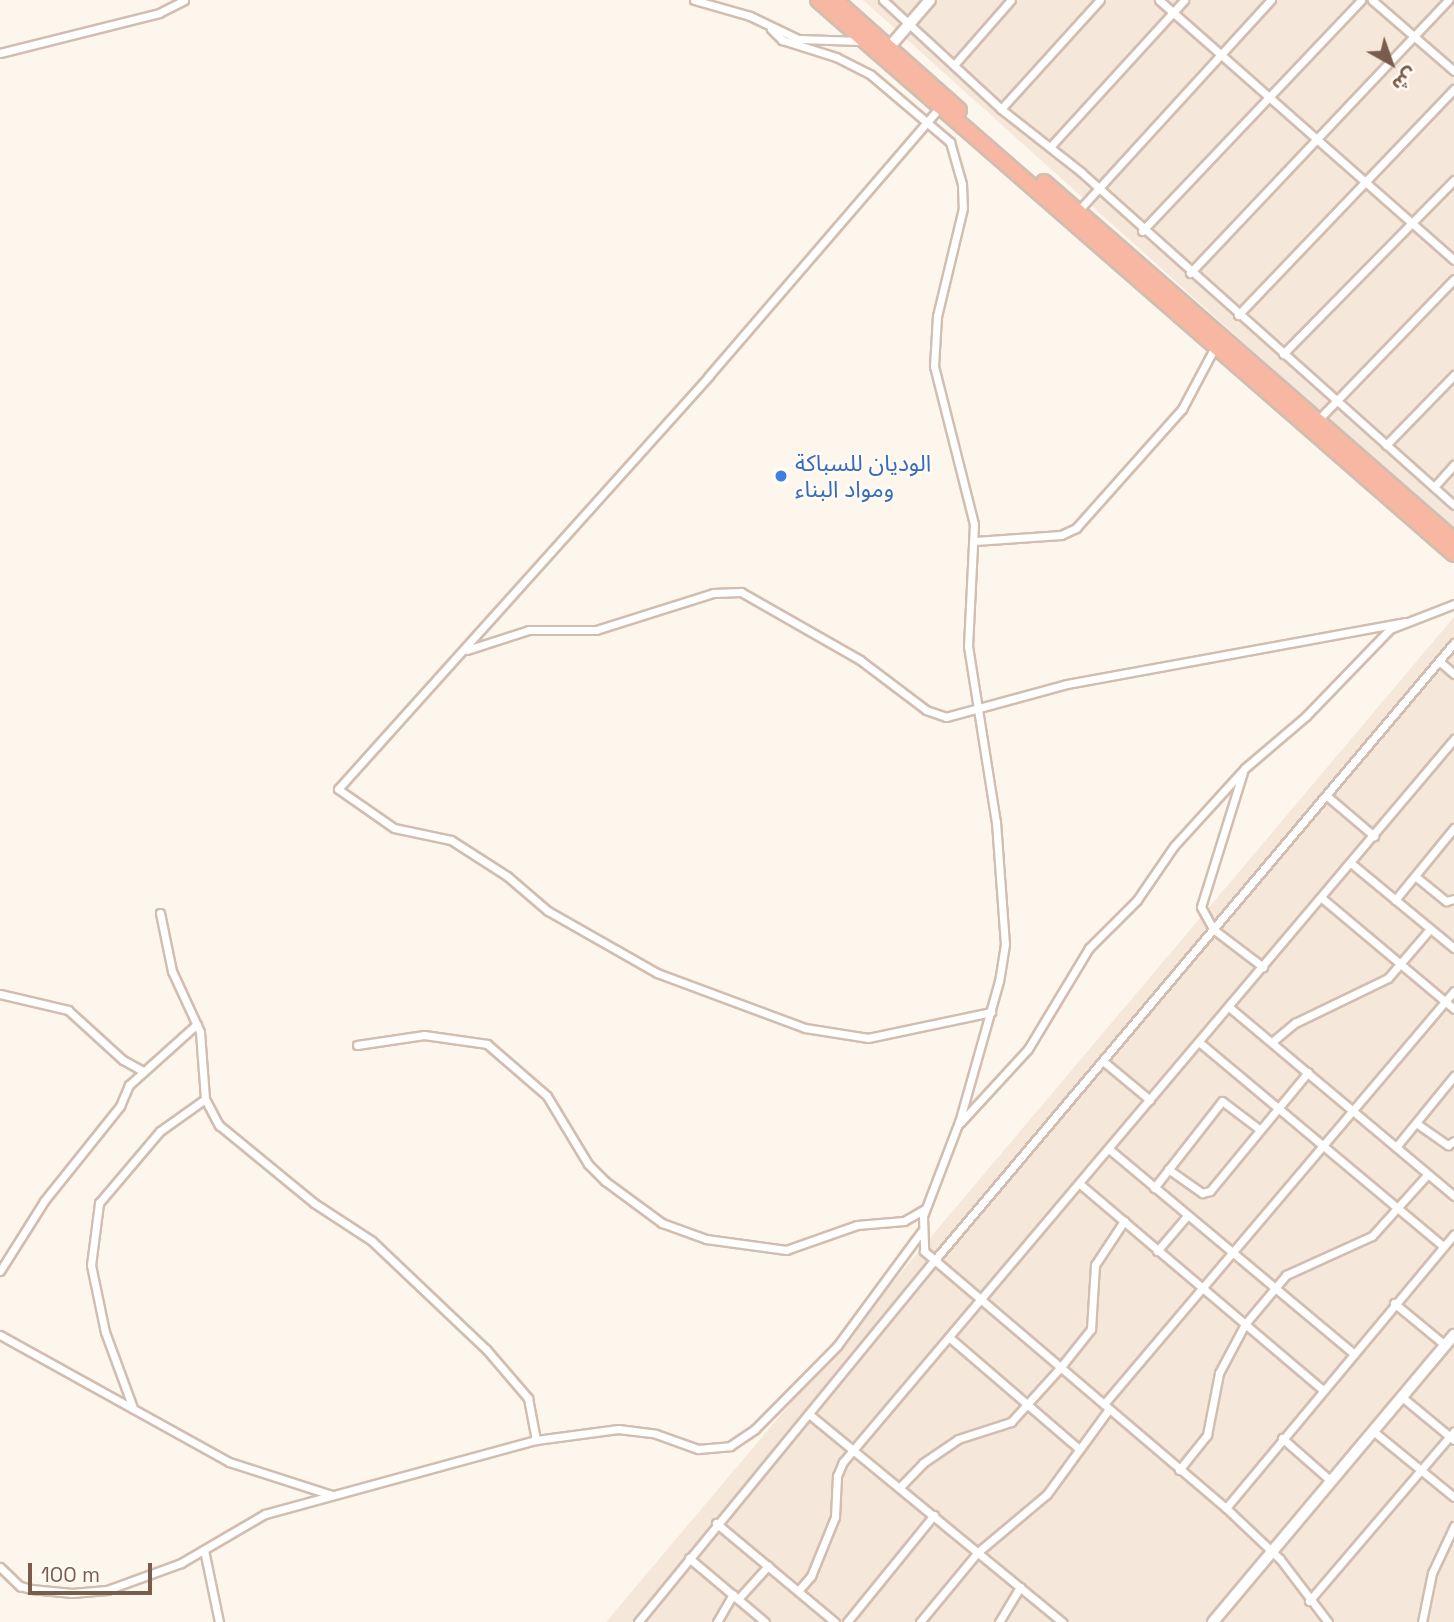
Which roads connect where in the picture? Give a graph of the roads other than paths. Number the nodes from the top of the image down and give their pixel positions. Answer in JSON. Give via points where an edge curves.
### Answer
{"nodes":[{"id":1,"x":184,"y":0,"type":"edge"},
{"id":2,"x":694,"y":0,"type":"edge"},
{"id":3,"x":818,"y":0,"type":"edge"},
{"id":4,"x":835,"y":0,"type":"edge"},
{"id":5,"x":883,"y":0,"type":"edge"},
{"id":6,"x":930,"y":0,"type":"edge"},
{"id":7,"x":1011,"y":0,"type":"edge"},
{"id":8,"x":1100,"y":0,"type":"edge"},
{"id":9,"x":1159,"y":0,"type":"edge"},
{"id":10,"x":1184,"y":0,"type":"edge"},
{"id":11,"x":1271,"y":0,"type":"edge"},
{"id":12,"x":1361,"y":0,"type":"edge"},
{"id":13,"x":1372,"y":0,"type":"edge"},
{"id":14,"x":1448,"y":0,"type":"edge"},
{"id":15,"x":1173,"y":12,"type":"junction"},
{"id":16,"x":909,"y":23,"type":"junction"},
{"id":17,"x":771,"y":29,"type":"junction"},
{"id":18,"x":1414,"y":36,"type":"junction"},
{"id":19,"x":865,"y":41,"type":"junction"},
{"id":20,"x":885,"y":51,"type":"junction"},
{"id":21,"x":0,"y":53,"type":"edge"},
{"id":22,"x":1220,"y":56,"type":"junction"},
{"id":23,"x":954,"y":65,"type":"junction"},
{"id":24,"x":1454,"y":71,"type":"edge"},
{"id":25,"x":1454,"y":89,"type":"edge"},
{"id":26,"x":1268,"y":99,"type":"junction"},
{"id":27,"x":941,"y":107,"type":"junction"},
{"id":28,"x":1000,"y":109,"type":"junction"},
{"id":29,"x":928,"y":123,"type":"junction"},
{"id":30,"x":1317,"y":140,"type":"junction"},
{"id":31,"x":1050,"y":147,"type":"junction"},
{"id":32,"x":1454,"y":180,"type":"edge"},
{"id":33,"x":1365,"y":182,"type":"junction"},
{"id":34,"x":1098,"y":187,"type":"junction"},
{"id":35,"x":1077,"y":212,"type":"junction"},
{"id":36,"x":1412,"y":223,"type":"junction"},
{"id":37,"x":1142,"y":230,"type":"junction"},
{"id":38,"x":1454,"y":260,"type":"edge"},
{"id":39,"x":1190,"y":273,"type":"junction"},
{"id":40,"x":1454,"y":279,"type":"edge"},
{"id":41,"x":1238,"y":315,"type":"junction"},
{"id":42,"x":1215,"y":346,"type":"junction"},
{"id":43,"x":1283,"y":354,"type":"junction"},
{"id":44,"x":1454,"y":375,"type":"edge"},
{"id":45,"x":1336,"y":401,"type":"junction"},
{"id":46,"x":1317,"y":421,"type":"junction"},
{"id":47,"x":1386,"y":445,"type":"junction"},
{"id":48,"x":1454,"y":466,"type":"edge"},
{"id":49,"x":1434,"y":487,"type":"junction"},
{"id":50,"x":1454,"y":505,"type":"edge"},
{"id":51,"x":1454,"y":540,"type":"edge"},
{"id":52,"x":975,"y":541,"type":"junction"},
{"id":53,"x":1454,"y":554,"type":"edge"},
{"id":54,"x":1454,"y":604,"type":"edge"},
{"id":55,"x":1404,"y":622,"type":"junction"},
{"id":56,"x":1454,"y":643,"type":"edge"},
{"id":57,"x":464,"y":651,"type":"junction"},
{"id":58,"x":1438,"y":661,"type":"junction"},
{"id":59,"x":1454,"y":674,"type":"edge"},
{"id":60,"x":976,"y":708,"type":"junction"},
{"id":61,"x":1454,"y":739,"type":"edge"},
{"id":62,"x":1446,"y":749,"type":"junction"},
{"id":63,"x":1454,"y":756,"type":"edge"},
{"id":64,"x":1245,"y":768,"type":"junction"},
{"id":65,"x":1327,"y":796,"type":"junction"},
{"id":66,"x":1454,"y":828,"type":"edge"},
{"id":67,"x":1374,"y":836,"type":"junction"},
{"id":68,"x":1352,"y":864,"type":"junction"},
{"id":69,"x":1415,"y":876,"type":"junction"},
{"id":70,"x":1323,"y":899,"type":"junction"},
{"id":71,"x":1454,"y":899,"type":"edge"},
{"id":72,"x":1395,"y":900,"type":"junction"},
{"id":73,"x":160,"y":913,"type":"dead end"},
{"id":74,"x":1213,"y":929,"type":"junction"},
{"id":75,"x":1430,"y":929,"type":"junction"},
{"id":76,"x":1454,"y":948,"type":"edge"},
{"id":77,"x":1400,"y":966,"type":"junction"},
{"id":78,"x":1263,"y":967,"type":"junction"},
{"id":79,"x":1454,"y":991,"type":"edge"},
{"id":80,"x":0,"y":994,"type":"edge"},
{"id":81,"x":1445,"y":1002,"type":"junction"},
{"id":82,"x":1229,"y":1007,"type":"junction"},
{"id":83,"x":1454,"y":1009,"type":"edge"},
{"id":84,"x":990,"y":1012,"type":"junction"},
{"id":85,"x":197,"y":1024,"type":"junction"},
{"id":86,"x":1199,"y":1042,"type":"junction"},
{"id":87,"x":1272,"y":1042,"type":"junction"},
{"id":88,"x":357,"y":1045,"type":"dead end"},
{"id":89,"x":1103,"y":1061,"type":"junction"},
{"id":90,"x":143,"y":1071,"type":"junction"},
{"id":91,"x":1308,"y":1072,"type":"junction"},
{"id":92,"x":1454,"y":1076,"type":"edge"},
{"id":93,"x":205,"y":1099,"type":"junction"},
{"id":94,"x":1150,"y":1100,"type":"junction"},
{"id":95,"x":1278,"y":1106,"type":"junction"},
{"id":96,"x":1351,"y":1109,"type":"junction"},
{"id":97,"x":1416,"y":1123,"type":"junction"},
{"id":98,"x":957,"y":1126,"type":"junction"},
{"id":99,"x":1259,"y":1129,"type":"junction"},
{"id":100,"x":1454,"y":1141,"type":"edge"},
{"id":101,"x":1322,"y":1144,"type":"junction"},
{"id":102,"x":1395,"y":1147,"type":"junction"},
{"id":103,"x":1109,"y":1150,"type":"junction"},
{"id":104,"x":1168,"y":1169,"type":"junction"},
{"id":105,"x":1427,"y":1175,"type":"junction"},
{"id":106,"x":1080,"y":1184,"type":"junction"},
{"id":107,"x":1154,"y":1188,"type":"junction"},
{"id":108,"x":1454,"y":1196,"type":"edge"},
{"id":109,"x":926,"y":1208,"type":"junction"},
{"id":110,"x":1399,"y":1208,"type":"junction"},
{"id":111,"x":1188,"y":1216,"type":"junction"},
{"id":112,"x":1124,"y":1221,"type":"junction"},
{"id":113,"x":921,"y":1232,"type":"junction"},
{"id":114,"x":1454,"y":1234,"type":"edge"},
{"id":115,"x":1443,"y":1246,"type":"junction"},
{"id":116,"x":1157,"y":1251,"type":"junction"},
{"id":117,"x":1231,"y":1253,"type":"junction"},
{"id":118,"x":933,"y":1262,"type":"junction"},
{"id":119,"x":0,"y":1271,"type":"edge"},
{"id":120,"x":1201,"y":1288,"type":"junction"},
{"id":121,"x":1275,"y":1289,"type":"junction"},
{"id":122,"x":980,"y":1301,"type":"junction"},
{"id":123,"x":1394,"y":1304,"type":"junction"},
{"id":124,"x":1245,"y":1324,"type":"junction"},
{"id":125,"x":0,"y":1335,"type":"edge"},
{"id":126,"x":1454,"y":1335,"type":"edge"},
{"id":127,"x":950,"y":1338,"type":"junction"},
{"id":128,"x":1445,"y":1345,"type":"junction"},
{"id":129,"x":1353,"y":1353,"type":"junction"},
{"id":130,"x":1060,"y":1368,"type":"junction"},
{"id":131,"x":1322,"y":1390,"type":"junction"},
{"id":132,"x":1402,"y":1397,"type":"junction"},
{"id":133,"x":1029,"y":1405,"type":"junction"},
{"id":134,"x":1107,"y":1407,"type":"junction"},
{"id":135,"x":134,"y":1408,"type":"junction"},
{"id":136,"x":809,"y":1414,"type":"junction"},
{"id":137,"x":1373,"y":1431,"type":"junction"},
{"id":138,"x":1452,"y":1436,"type":"edge"},
{"id":139,"x":1282,"y":1438,"type":"junction"},
{"id":140,"x":536,"y":1440,"type":"junction"},
{"id":141,"x":1079,"y":1448,"type":"junction"},
{"id":142,"x":854,"y":1450,"type":"junction"},
{"id":143,"x":1180,"y":1470,"type":"junction"},
{"id":144,"x":1421,"y":1470,"type":"junction"},
{"id":145,"x":1331,"y":1480,"type":"junction"},
{"id":146,"x":901,"y":1486,"type":"junction"},
{"id":147,"x":333,"y":1495,"type":"junction"},
{"id":148,"x":1454,"y":1497,"type":"edge"},
{"id":149,"x":1226,"y":1508,"type":"junction"},
{"id":150,"x":934,"y":1515,"type":"junction"},
{"id":151,"x":716,"y":1523,"type":"junction"},
{"id":152,"x":1454,"y":1526,"type":"edge"},
{"id":153,"x":204,"y":1550,"type":"junction"},
{"id":154,"x":1271,"y":1550,"type":"junction"},
{"id":155,"x":978,"y":1552,"type":"junction"},
{"id":156,"x":689,"y":1558,"type":"junction"},
{"id":157,"x":768,"y":1566,"type":"junction"},
{"id":158,"x":0,"y":1567,"type":"edge"},
{"id":159,"x":1020,"y":1587,"type":"junction"},
{"id":160,"x":798,"y":1591,"type":"junction"},
{"id":161,"x":736,"y":1597,"type":"junction"},
{"id":162,"x":1309,"y":1601,"type":"junction"},
{"id":163,"x":219,"y":1622,"type":"edge"},
{"id":164,"x":638,"y":1622,"type":"edge"},
{"id":165,"x":717,"y":1622,"type":"edge"},
{"id":166,"x":765,"y":1622,"type":"edge"},
{"id":167,"x":835,"y":1622,"type":"edge"},
{"id":168,"x":847,"y":1622,"type":"edge"},
{"id":169,"x":920,"y":1622,"type":"edge"},
{"id":170,"x":999,"y":1622,"type":"edge"},
{"id":171,"x":1062,"y":1622,"type":"edge"},
{"id":172,"x":1213,"y":1622,"type":"edge"},
{"id":173,"x":1328,"y":1622,"type":"edge"},
{"id":174,"x":1422,"y":1622,"type":"edge"}],
"edges":[{"from":1,"to":21,"type":"street","via":[[159,13]]},
{"from":2,"to":17,"type":"street","via":[[750,16]]},
{"from":3,"to":19,"type":"highway"},
{"from":4,"to":20,"type":"highway"},
{"from":5,"to":16,"type":"street"},
{"from":6,"to":16,"type":"street"},
{"from":7,"to":23,"type":"street"},
{"from":8,"to":28,"type":"street"},
{"from":9,"to":15,"type":"street"},
{"from":10,"to":15,"type":"street"},
{"from":11,"to":22,"type":"street"},
{"from":12,"to":26,"type":"street"},
{"from":13,"to":18,"type":"street"},
{"from":14,"to":18,"type":"street"},
{"from":15,"to":22,"type":"street"},
{"from":15,"to":31,"type":"street"},
{"from":16,"to":20,"type":"street"},
{"from":16,"to":23,"type":"street"},
{"from":17,"to":19,"type":"street","via":[[813,41]]},
{"from":17,"to":29,"type":"street","via":[[789,43],[862,68]]},
{"from":18,"to":24,"type":"street"},
{"from":18,"to":30,"type":"street"},
{"from":19,"to":20,"type":"highway"},
{"from":20,"to":27,"type":"highway"},
{"from":20,"to":35,"type":"highway"},
{"from":22,"to":26,"type":"street"},
{"from":22,"to":34,"type":"street"},
{"from":23,"to":28,"type":"street"},
{"from":25,"to":33,"type":"street"},
{"from":26,"to":30,"type":"street"},
{"from":26,"to":37,"type":"street"},
{"from":27,"to":29,"type":"street"},
{"from":27,"to":42,"type":"highway"},
{"from":28,"to":31,"type":"street"},
{"from":29,"to":52,"type":"street","via":[[950,142],[962,184],[963,208],[937,316],[934,366],[972,510]]},
{"from":29,"to":57,"type":"street"},
{"from":30,"to":33,"type":"street"},
{"from":30,"to":39,"type":"street"},
{"from":31,"to":34,"type":"street"},
{"from":32,"to":36,"type":"street"},
{"from":33,"to":36,"type":"street"},
{"from":33,"to":41,"type":"street"},
{"from":34,"to":35,"type":"street"},
{"from":34,"to":37,"type":"street"},
{"from":35,"to":46,"type":"highway"},
{"from":36,"to":38,"type":"street"},
{"from":36,"to":43,"type":"street"},
{"from":37,"to":39,"type":"street"},
{"from":39,"to":41,"type":"street"},
{"from":40,"to":45,"type":"street"},
{"from":41,"to":43,"type":"street"},
{"from":42,"to":52,"type":"street","via":[[1182,409],[1076,528],[1061,535]]},
{"from":42,"to":53,"type":"highway"},
{"from":43,"to":45,"type":"street"},
{"from":44,"to":47,"type":"street"},
{"from":45,"to":46,"type":"street"},
{"from":45,"to":47,"type":"street"},
{"from":46,"to":51,"type":"highway"},
{"from":47,"to":49,"type":"street"},
{"from":48,"to":49,"type":"street"},
{"from":49,"to":50,"type":"street"},
{"from":52,"to":60,"type":"street","via":[[968,646]]},
{"from":54,"to":55,"type":"street"},
{"from":55,"to":60,"type":"street","via":[[1067,684]]},
{"from":55,"to":64,"type":"street","via":[[1380,638],[1306,716]]},
{"from":56,"to":58,"type":"street"},
{"from":57,"to":60,"type":"street","via":[[529,629],[596,630],[713,593],[741,592],[860,660],[926,710],[946,716]]},
{"from":57,"to":84,"type":"street","via":[[338,789],[394,828],[451,840],[507,876],[548,911],[657,973],[805,1028],[868,1038]]},
{"from":58,"to":59,"type":"street"},
{"from":58,"to":65,"type":"street"},
{"from":60,"to":84,"type":"street","via":[[996,822],[1005,944]]},
{"from":61,"to":62,"type":"street"},
{"from":62,"to":63,"type":"street"},
{"from":62,"to":67,"type":"street"},
{"from":64,"to":74,"type":"street","via":[[1201,904]]},
{"from":64,"to":98,"type":"street","via":[[1174,846],[1137,900],[1089,948],[1028,1049]]},
{"from":65,"to":67,"type":"street"},
{"from":65,"to":74,"type":"street"},
{"from":66,"to":69,"type":"street"},
{"from":67,"to":68,"type":"street"},
{"from":68,"to":70,"type":"street"},
{"from":68,"to":72,"type":"street"},
{"from":69,"to":71,"type":"street","via":[[1446,901]]},
{"from":69,"to":72,"type":"street"},
{"from":70,"to":77,"type":"street"},
{"from":70,"to":78,"type":"street"},
{"from":72,"to":75,"type":"street"},
{"from":73,"to":85,"type":"street","via":[[172,971]]},
{"from":74,"to":78,"type":"street"},
{"from":74,"to":89,"type":"street"},
{"from":75,"to":76,"type":"street"},
{"from":75,"to":77,"type":"street"},
{"from":77,"to":81,"type":"street"},
{"from":77,"to":87,"type":"street","via":[[1383,981],[1296,1023]]},
{"from":78,"to":82,"type":"street"},
{"from":79,"to":81,"type":"street"},
{"from":80,"to":90,"type":"street","via":[[68,1010],[123,1060]]},
{"from":81,"to":83,"type":"street"},
{"from":81,"to":96,"type":"street"},
{"from":82,"to":86,"type":"street"},
{"from":82,"to":87,"type":"street"},
{"from":84,"to":98,"type":"street"},
{"from":85,"to":90,"type":"street"},
{"from":85,"to":93,"type":"street"},
{"from":86,"to":94,"type":"street"},
{"from":86,"to":95,"type":"street"},
{"from":87,"to":91,"type":"street"},
{"from":88,"to":109,"type":"street","via":[[424,1035],[488,1044],[547,1096],[588,1164],[605,1181],[662,1223],[706,1239],[786,1250],[857,1225],[904,1221]]},
{"from":89,"to":94,"type":"street"},
{"from":89,"to":118,"type":"street"},
{"from":90,"to":119,"type":"street","via":[[44,1200]]},
{"from":91,"to":95,"type":"street"},
{"from":91,"to":96,"type":"street"},
{"from":92,"to":97,"type":"street"},
{"from":93,"to":135,"type":"street","via":[[160,1131],[99,1203],[91,1265],[105,1332]]},
{"from":93,"to":140,"type":"street","via":[[229,1136],[314,1203],[372,1241],[492,1355],[528,1398]]},
{"from":94,"to":103,"type":"street"},
{"from":95,"to":99,"type":"street"},
{"from":95,"to":101,"type":"street"},
{"from":96,"to":101,"type":"street"},
{"from":96,"to":102,"type":"street"},
{"from":97,"to":100,"type":"street","via":[[1448,1145]]},
{"from":97,"to":102,"type":"street"},
{"from":98,"to":109,"type":"street"},
{"from":99,"to":104,"type":"street","via":[[1207,1193]]},
{"from":99,"to":104,"type":"street","via":[[1222,1101]]},
{"from":101,"to":110,"type":"street"},
{"from":101,"to":117,"type":"street"},
{"from":102,"to":105,"type":"street"},
{"from":103,"to":106,"type":"street"},
{"from":103,"to":107,"type":"street"},
{"from":104,"to":107,"type":"street"},
{"from":105,"to":108,"type":"street"},
{"from":105,"to":110,"type":"street"},
{"from":106,"to":112,"type":"street"},
{"from":106,"to":122,"type":"street"},
{"from":107,"to":111,"type":"street"},
{"from":109,"to":113,"type":"street"},
{"from":110,"to":115,"type":"street"},
{"from":110,"to":121,"type":"street","via":[[1372,1236],[1292,1272]]},
{"from":111,"to":116,"type":"street"},
{"from":111,"to":117,"type":"street"},
{"from":112,"to":116,"type":"street"},
{"from":112,"to":130,"type":"street","via":[[1095,1265],[1091,1329]]},
{"from":113,"to":118,"type":"street","via":[[924,1251]]},
{"from":113,"to":140,"type":"street","via":[[837,1346],[754,1429],[730,1446],[698,1449],[656,1434],[618,1429]]},
{"from":114,"to":115,"type":"street"},
{"from":115,"to":123,"type":"street"},
{"from":116,"to":120,"type":"street"},
{"from":117,"to":120,"type":"street"},
{"from":117,"to":121,"type":"street"},
{"from":118,"to":122,"type":"street"},
{"from":118,"to":136,"type":"street"},
{"from":120,"to":124,"type":"street"},
{"from":120,"to":134,"type":"street"},
{"from":121,"to":124,"type":"street"},
{"from":121,"to":129,"type":"street"},
{"from":122,"to":127,"type":"street"},
{"from":122,"to":130,"type":"street"},
{"from":123,"to":128,"type":"street"},
{"from":123,"to":129,"type":"street"},
{"from":124,"to":131,"type":"street"},
{"from":124,"to":143,"type":"street","via":[[1219,1373],[1207,1435]]},
{"from":125,"to":135,"type":"street"},
{"from":126,"to":128,"type":"street"},
{"from":127,"to":133,"type":"street"},
{"from":127,"to":142,"type":"street"},
{"from":128,"to":132,"type":"street"},
{"from":129,"to":131,"type":"street"},
{"from":130,"to":133,"type":"street"},
{"from":130,"to":134,"type":"street"},
{"from":131,"to":139,"type":"street"},
{"from":132,"to":137,"type":"street"},
{"from":132,"to":138,"type":"street"},
{"from":133,"to":141,"type":"street"},
{"from":133,"to":146,"type":"street","via":[[1004,1426],[958,1439],[918,1467]]},
{"from":134,"to":141,"type":"street"},
{"from":134,"to":143,"type":"street"},
{"from":135,"to":147,"type":"street","via":[[229,1462]]},
{"from":136,"to":142,"type":"street"},
{"from":136,"to":151,"type":"street"},
{"from":137,"to":144,"type":"street"},
{"from":137,"to":145,"type":"street"},
{"from":138,"to":144,"type":"street"},
{"from":139,"to":145,"type":"street"},
{"from":139,"to":149,"type":"street"},
{"from":140,"to":147,"type":"street"},
{"from":141,"to":155,"type":"street","via":[[1047,1494]]},
{"from":142,"to":146,"type":"street"},
{"from":142,"to":160,"type":"street","via":[[837,1476],[835,1517],[811,1576]]},
{"from":143,"to":149,"type":"street"},
{"from":144,"to":148,"type":"street"},
{"from":144,"to":162,"type":"street"},
{"from":145,"to":154,"type":"street"},
{"from":146,"to":150,"type":"street"},
{"from":147,"to":153,"type":"street","via":[[253,1519]]},
{"from":149,"to":154,"type":"street"},
{"from":150,"to":155,"type":"street"},
{"from":150,"to":168,"type":"street"},
{"from":151,"to":156,"type":"street"},
{"from":151,"to":157,"type":"street"},
{"from":152,"to":174,"type":"street","via":[[1432,1573]]},
{"from":153,"to":158,"type":"street","via":[[131,1583],[72,1593],[20,1586]]},
{"from":153,"to":163,"type":"street"},
{"from":154,"to":162,"type":"street"},
{"from":154,"to":172,"type":"street"},
{"from":155,"to":159,"type":"street"},
{"from":155,"to":169,"type":"street"},
{"from":156,"to":161,"type":"street"},
{"from":156,"to":164,"type":"street"},
{"from":157,"to":160,"type":"street"},
{"from":157,"to":161,"type":"street"},
{"from":159,"to":170,"type":"street"},
{"from":159,"to":171,"type":"street"},
{"from":160,"to":167,"type":"street"},
{"from":161,"to":165,"type":"street"},
{"from":161,"to":166,"type":"street"},
{"from":162,"to":173,"type":"street"}]}
